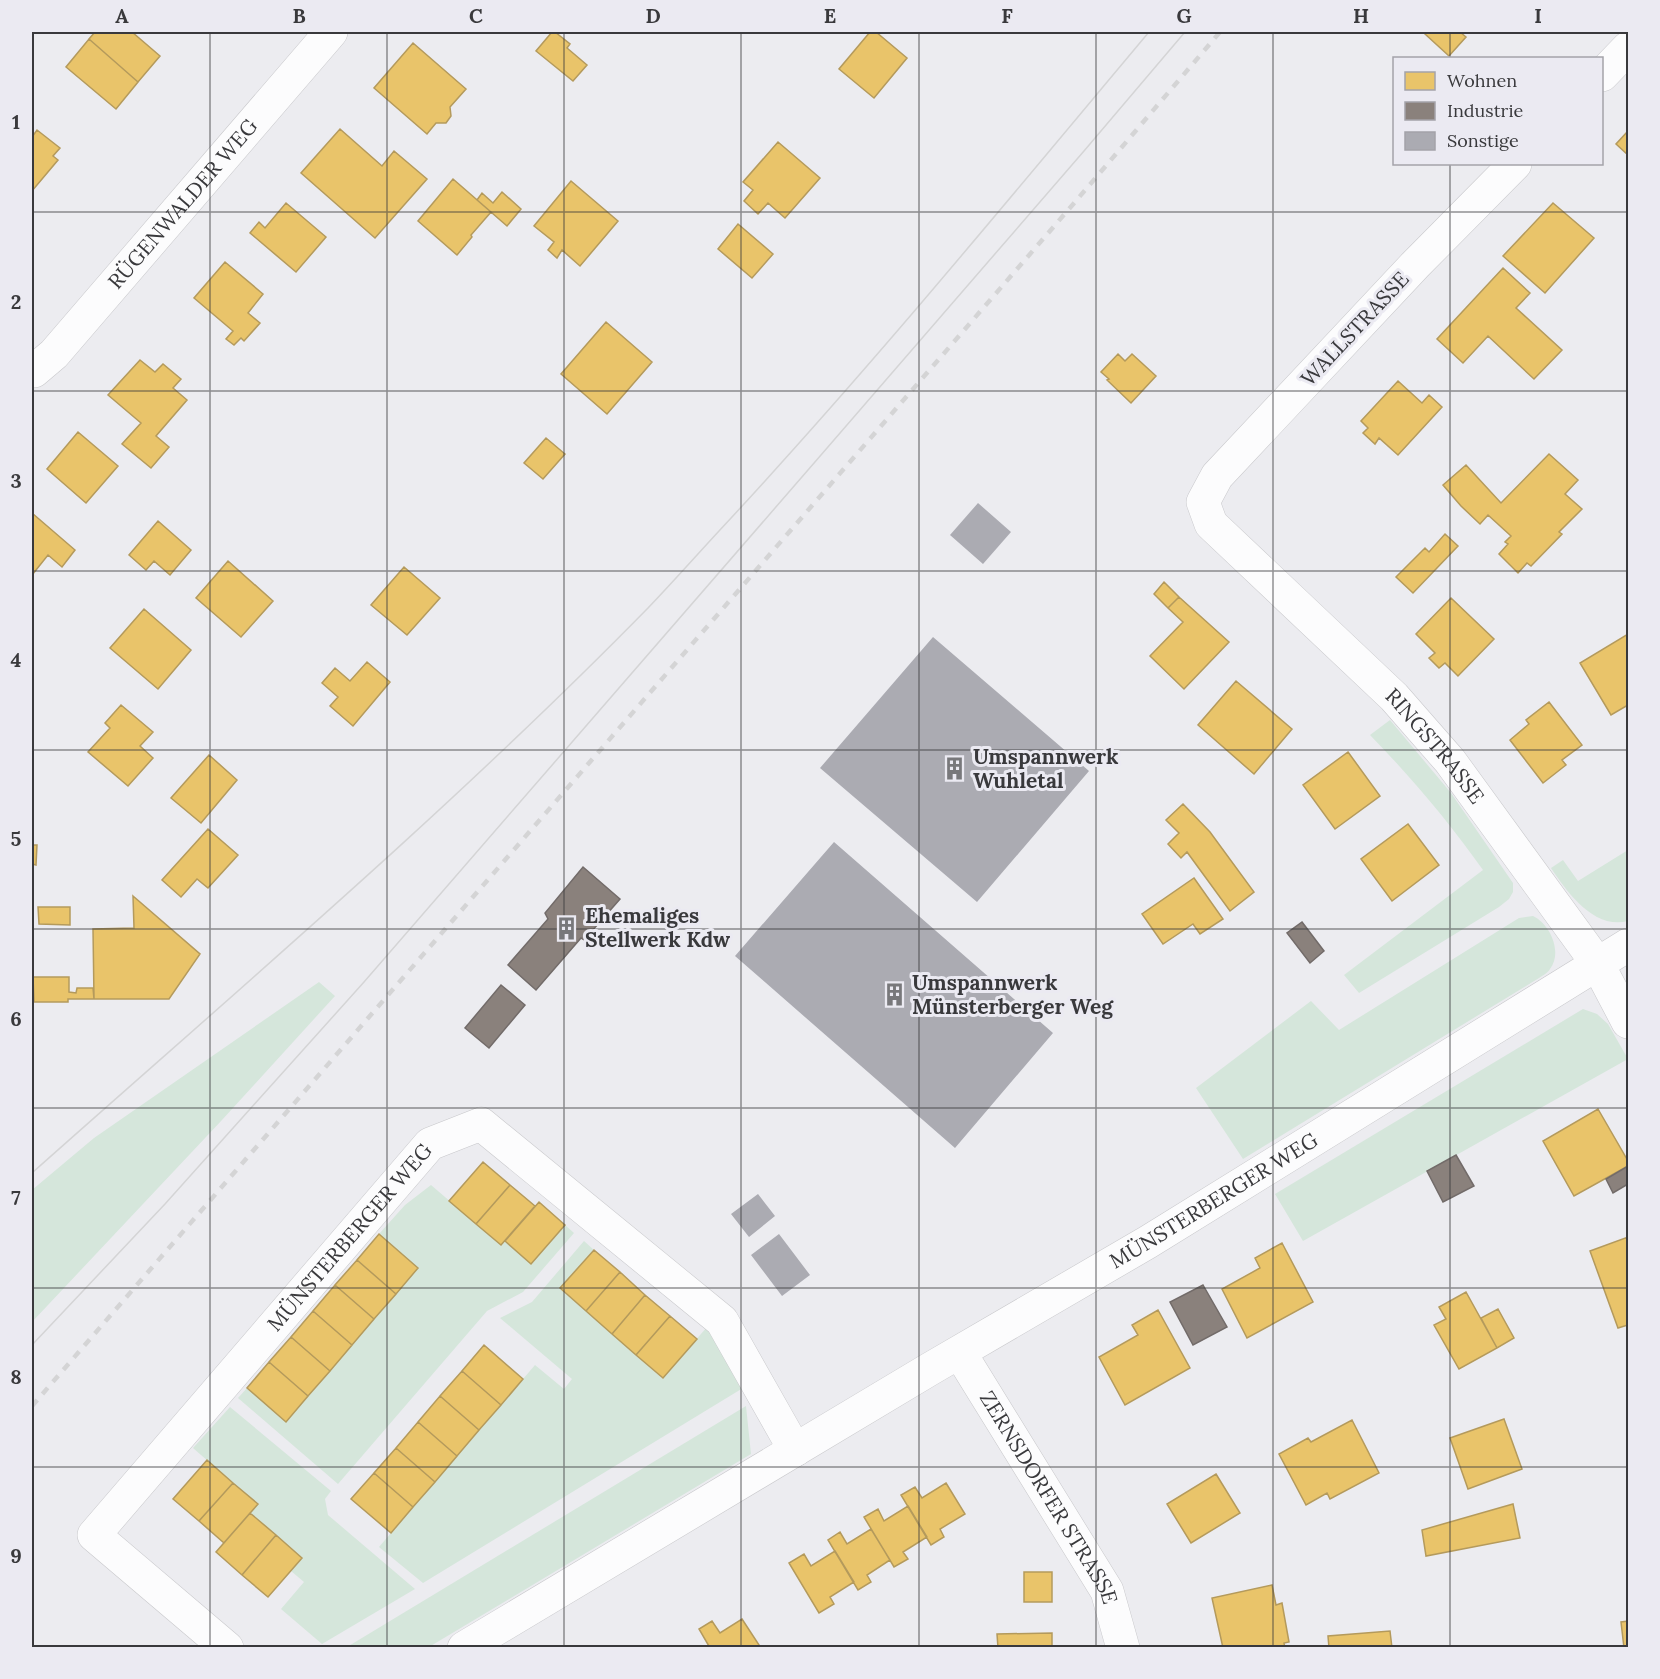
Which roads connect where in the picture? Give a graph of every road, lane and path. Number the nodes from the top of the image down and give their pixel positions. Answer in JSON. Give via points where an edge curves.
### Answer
{"nodes":[{"id":1,"x":331,"y":32,"type":"edge"},
{"id":2,"x":1629,"y":48,"type":"edge"},
{"id":3,"x":1603,"y":74,"type":"edge"},
{"id":4,"x":1514,"y":165,"type":"edge"},
{"id":5,"x":32,"y":371,"type":"edge"},
{"id":6,"x":1203,"y":502,"type":"joint"},
{"id":7,"x":1629,"y":945,"type":"edge"},
{"id":8,"x":1597,"y":963,"type":"junction"},
{"id":9,"x":1629,"y":1022,"type":"edge"},
{"id":10,"x":960,"y":1353,"type":"junction"},
{"id":11,"x":795,"y":1450,"type":"junction"},
{"id":12,"x":227,"y":1647,"type":"edge"},
{"id":13,"x":464,"y":1647,"type":"edge"},
{"id":14,"x":1123,"y":1647,"type":"edge"}],
"edges":[{"from":1,"to":5,"type":"street","name":"RÜGENWALDER WEG","via":[[54,354]]},
{"from":2,"to":3,"type":"street"},
{"from":4,"to":6,"type":"street","name":"WALLSTRASSE","via":[[1218,476]]},
{"from":6,"to":8,"type":"street","name":"RINGSTRASSE","via":[[1211,524],[1394,697],[1450,761]]},
{"from":7,"to":8,"type":"street","name":"MÜNSTERBERGER WEG"},
{"from":8,"to":9,"type":"street","name":"RINGSTRASSE"},
{"from":8,"to":10,"type":"street","name":"MÜNSTERBERGER WEG","via":[[1148,1242]]},
{"from":10,"to":11,"type":"street","name":"MÜNSTERBERGER WEG"},
{"from":10,"to":14,"type":"street","name":"ZERNSDORFER STRASSE","via":[[1107,1591]]},
{"from":11,"to":12,"type":"street","name":"MÜNSTERBERGER WEG","via":[[722,1321],[481,1124],[430,1144],[94,1535]]},
{"from":11,"to":13,"type":"street","name":"MÜNSTERBERGER WEG"}]}
